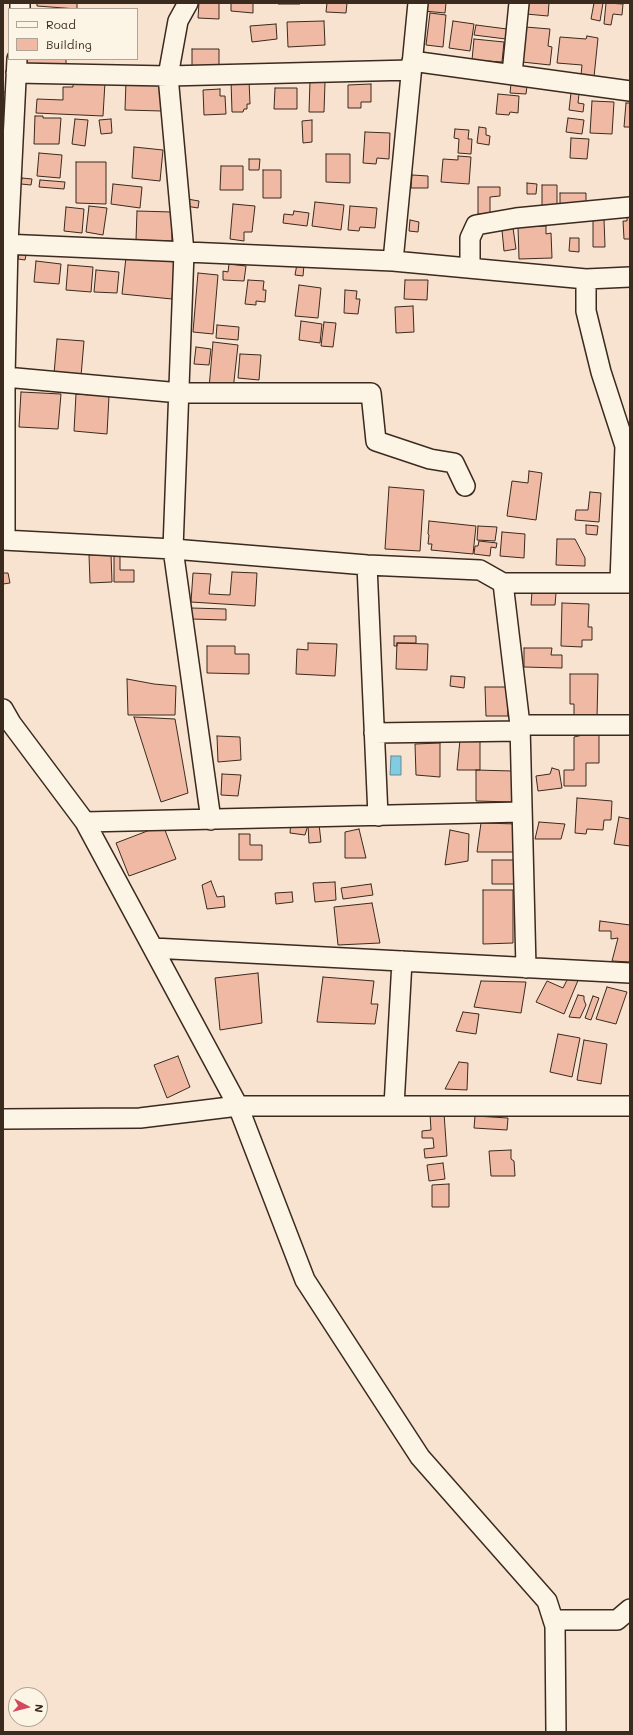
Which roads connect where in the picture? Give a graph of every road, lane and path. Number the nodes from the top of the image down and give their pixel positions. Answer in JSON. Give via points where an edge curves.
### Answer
{"nodes":[{"id":1,"x":188,"y":3,"type":"edge"},
{"id":2,"x":418,"y":3,"type":"edge"},
{"id":3,"x":519,"y":3,"type":"edge"},
{"id":4,"x":411,"y":66,"type":"junction"},
{"id":5,"x":512,"y":74,"type":"junction"},
{"id":6,"x":13,"y":75,"type":"edge"},
{"id":7,"x":168,"y":76,"type":"junction"},
{"id":8,"x":630,"y":91,"type":"edge"},
{"id":9,"x":630,"y":206,"type":"edge"},
{"id":10,"x":5,"y":244,"type":"edge"},
{"id":11,"x":184,"y":252,"type":"junction"},
{"id":12,"x":393,"y":261,"type":"junction"},
{"id":13,"x":470,"y":268,"type":"junction"},
{"id":14,"x":630,"y":277,"type":"edge"},
{"id":15,"x":586,"y":279,"type":"junction"},
{"id":16,"x":5,"y":377,"type":"junction"},
{"id":17,"x":180,"y":393,"type":"junction"},
{"id":18,"x":465,"y":486,"type":"dead end"},
{"id":19,"x":4,"y":540,"type":"edge"},
{"id":20,"x":173,"y":549,"type":"junction"},
{"id":21,"x":367,"y":565,"type":"junction"},
{"id":22,"x":503,"y":583,"type":"junction"},
{"id":23,"x":625,"y":583,"type":"edge"},
{"id":24,"x":3,"y":709,"type":"edge"},
{"id":25,"x":630,"y":725,"type":"edge"},
{"id":26,"x":520,"y":728,"type":"junction"},
{"id":27,"x":374,"y":733,"type":"junction"},
{"id":28,"x":522,"y":812,"type":"junction"},
{"id":29,"x":378,"y":816,"type":"junction"},
{"id":30,"x":211,"y":820,"type":"junction"},
{"id":31,"x":85,"y":822,"type":"junction"},
{"id":32,"x":153,"y":948,"type":"junction"},
{"id":33,"x":402,"y":961,"type":"junction"},
{"id":34,"x":526,"y":968,"type":"junction"},
{"id":35,"x":630,"y":973,"type":"edge"},
{"id":36,"x":238,"y":1106,"type":"junction"},
{"id":37,"x":394,"y":1106,"type":"junction"},
{"id":38,"x":630,"y":1106,"type":"edge"},
{"id":39,"x":3,"y":1119,"type":"edge"},
{"id":40,"x":626,"y":1616,"type":"edge"},
{"id":41,"x":553,"y":1620,"type":"junction"},
{"id":42,"x":556,"y":1732,"type":"edge"}],
"edges":[{"from":1,"to":7,"type":"street","via":[[178,21]]},
{"from":2,"to":4,"type":"street"},
{"from":3,"to":5,"type":"street"},
{"from":4,"to":5,"type":"street"},
{"from":4,"to":7,"type":"street"},
{"from":4,"to":12,"type":"street"},
{"from":5,"to":8,"type":"street"},
{"from":6,"to":7,"type":"street"},
{"from":6,"to":10,"type":"street"},
{"from":7,"to":11,"type":"street"},
{"from":9,"to":13,"type":"street","via":[[516,218],[476,225],[470,238]]},
{"from":10,"to":11,"type":"street"},
{"from":10,"to":16,"type":"street"},
{"from":11,"to":12,"type":"street"},
{"from":11,"to":17,"type":"street"},
{"from":12,"to":13,"type":"street"},
{"from":13,"to":15,"type":"street"},
{"from":14,"to":15,"type":"street"},
{"from":15,"to":23,"type":"street","via":[[586,311],[601,372],[625,446]]},
{"from":16,"to":17,"type":"street"},
{"from":16,"to":19,"type":"street"},
{"from":17,"to":18,"type":"street","via":[[371,393],[376,440],[430,459],[454,463]]},
{"from":17,"to":20,"type":"street"},
{"from":19,"to":20,"type":"street"},
{"from":20,"to":21,"type":"street"},
{"from":20,"to":30,"type":"street"},
{"from":21,"to":22,"type":"street","via":[[480,570]]},
{"from":21,"to":27,"type":"street"},
{"from":22,"to":23,"type":"street"},
{"from":22,"to":26,"type":"street"},
{"from":24,"to":31,"type":"street"},
{"from":25,"to":26,"type":"street"},
{"from":26,"to":27,"type":"street"},
{"from":26,"to":28,"type":"street"},
{"from":27,"to":29,"type":"street"},
{"from":28,"to":29,"type":"street"},
{"from":28,"to":34,"type":"street"},
{"from":29,"to":30,"type":"street"},
{"from":30,"to":31,"type":"street"},
{"from":31,"to":32,"type":"street"},
{"from":32,"to":33,"type":"street"},
{"from":32,"to":36,"type":"street"},
{"from":33,"to":34,"type":"street"},
{"from":33,"to":37,"type":"street"},
{"from":34,"to":35,"type":"street"},
{"from":36,"to":37,"type":"street"},
{"from":36,"to":39,"type":"street","via":[[140,1118]]},
{"from":36,"to":41,"type":"street","via":[[305,1280],[420,1457],[547,1601]]},
{"from":37,"to":38,"type":"street"},
{"from":40,"to":41,"type":"street"},
{"from":41,"to":42,"type":"street"}]}
